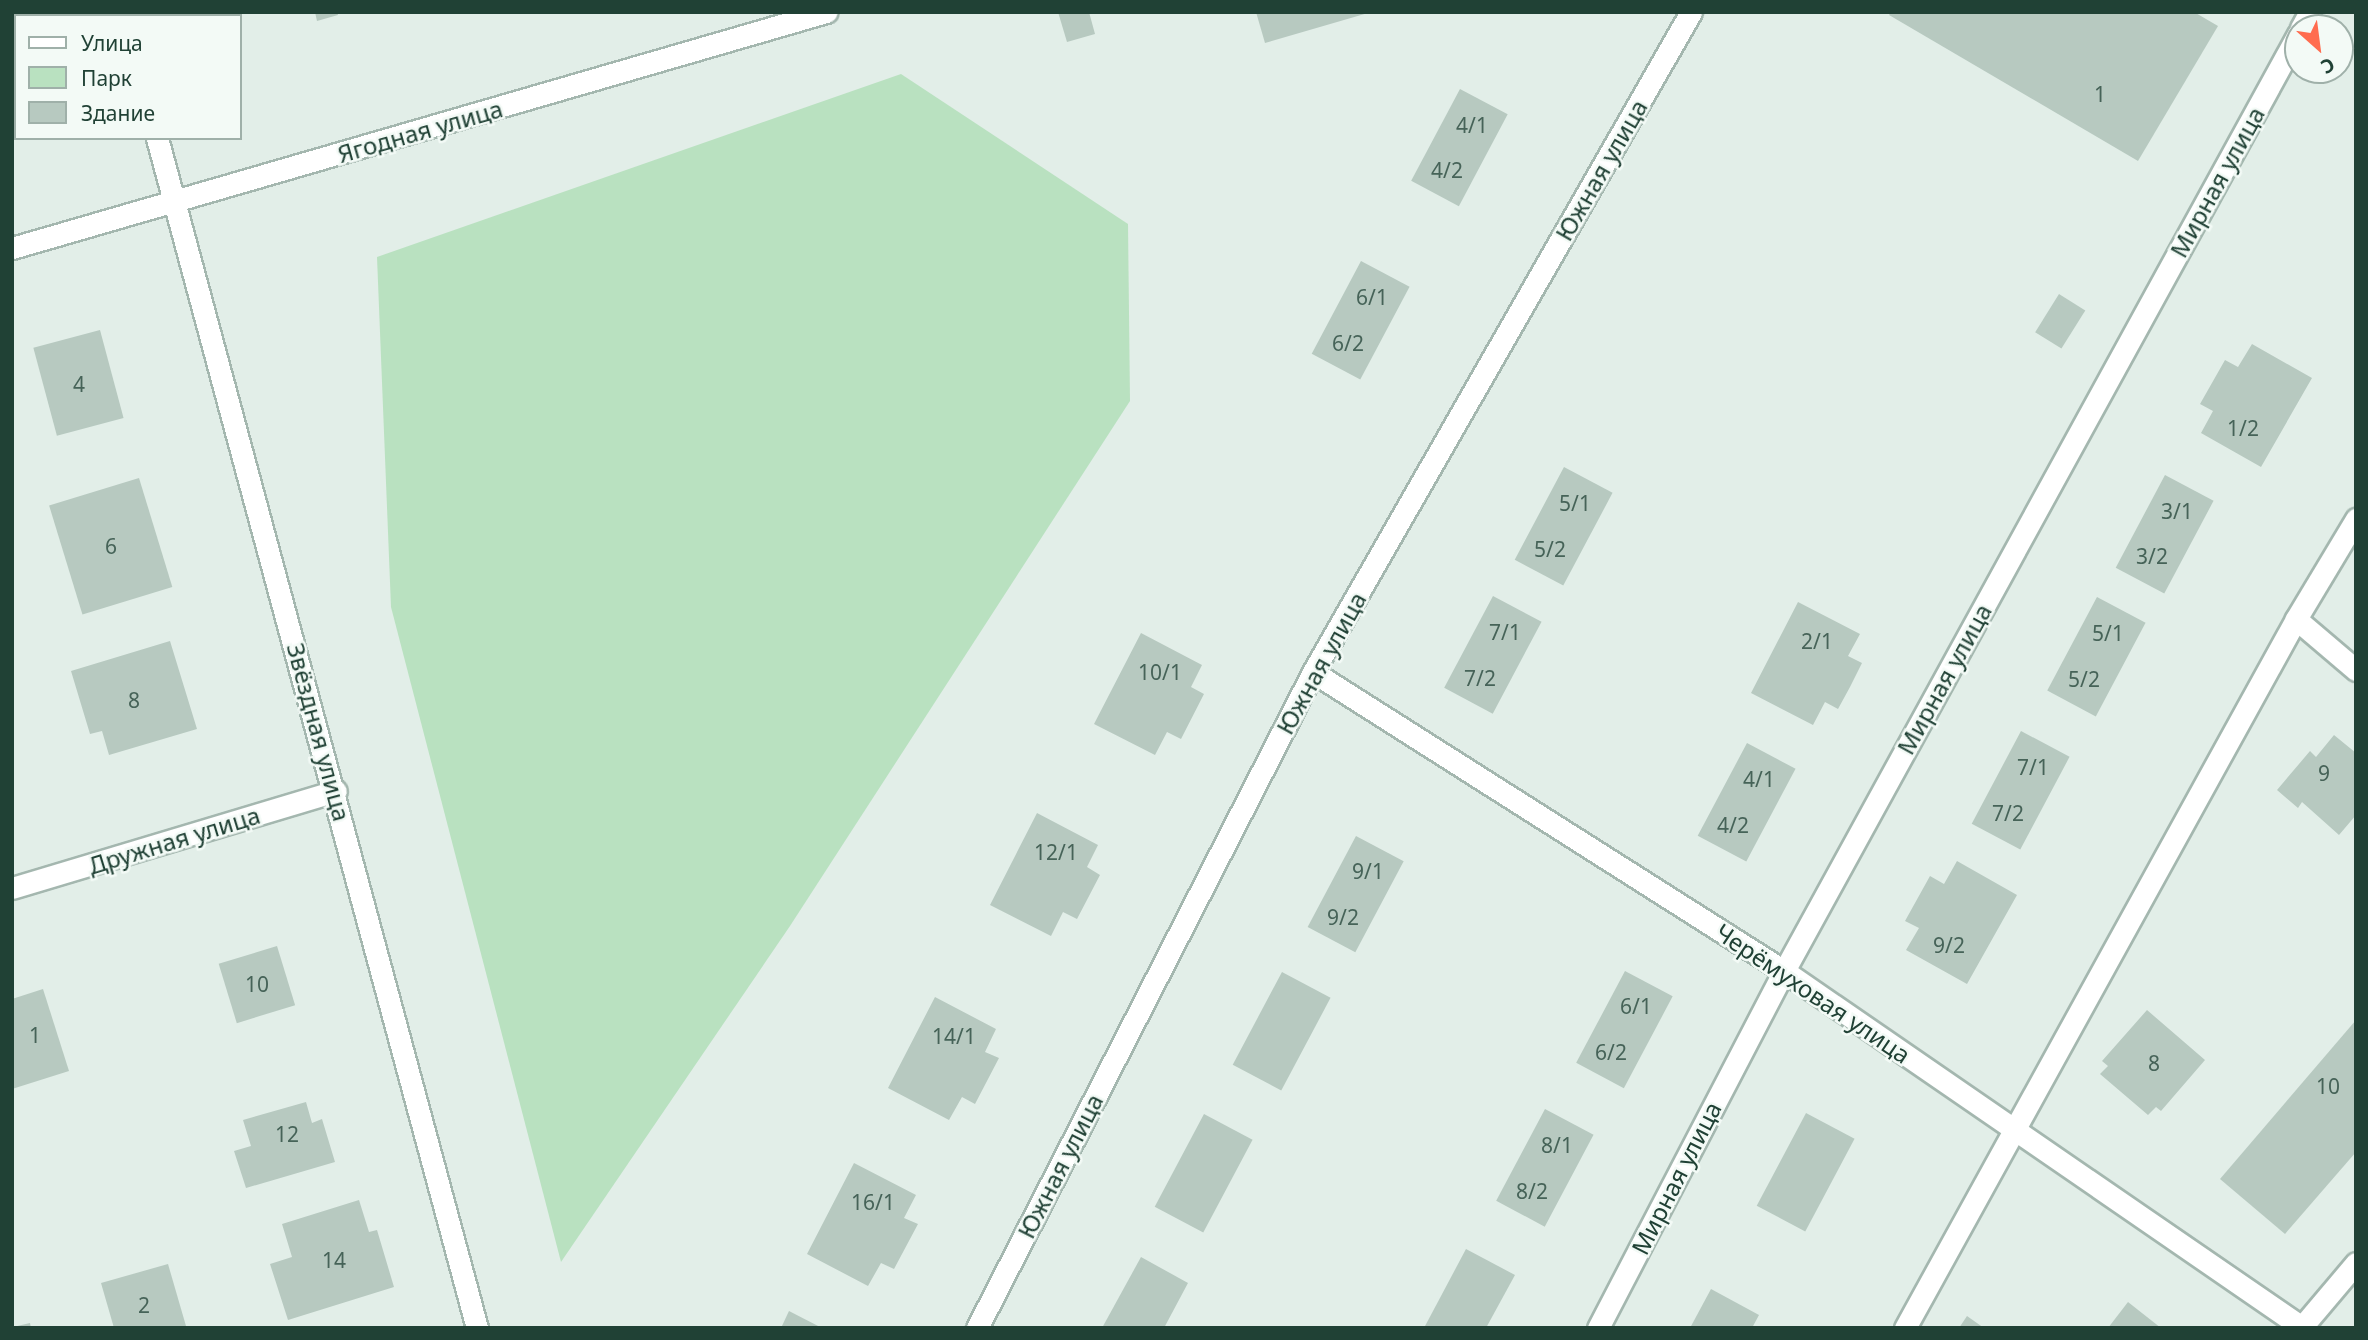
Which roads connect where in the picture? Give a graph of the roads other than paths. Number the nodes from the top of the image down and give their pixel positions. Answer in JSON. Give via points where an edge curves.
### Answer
{"nodes":[{"id":1,"x":826,"y":12,"type":"edge"},
{"id":2,"x":1691,"y":12,"type":"edge"},
{"id":3,"x":2284,"y":60,"type":"edge"},
{"id":4,"x":158,"y":140,"type":"edge"},
{"id":5,"x":175,"y":203,"type":"junction"},
{"id":6,"x":12,"y":248,"type":"edge"},
{"id":7,"x":2356,"y":519,"type":"edge"},
{"id":8,"x":2296,"y":619,"type":"junction"},
{"id":9,"x":2356,"y":670,"type":"edge"},
{"id":10,"x":1313,"y":672,"type":"junction"},
{"id":11,"x":336,"y":791,"type":"junction"},
{"id":12,"x":12,"y":888,"type":"edge"},
{"id":13,"x":1784,"y":971,"type":"junction"},
{"id":14,"x":2015,"y":1130,"type":"junction"},
{"id":15,"x":2356,"y":1263,"type":"edge"},
{"id":16,"x":2301,"y":1327,"type":"edge"},
{"id":17,"x":477,"y":1328,"type":"edge"},
{"id":18,"x":977,"y":1328,"type":"edge"},
{"id":19,"x":1598,"y":1328,"type":"edge"},
{"id":20,"x":1905,"y":1328,"type":"edge"}],
"edges":[{"from":1,"to":5,"type":"street","name":"Ягодная улица"},
{"from":2,"to":10,"type":"street","name":"Южная улица"},
{"from":3,"to":13,"type":"street","name":"Мирная улица"},
{"from":4,"to":5,"type":"street","name":"Звёздная улица"},
{"from":5,"to":6,"type":"street","name":"Ягодная улица"},
{"from":5,"to":11,"type":"street","name":"Звёздная улица"},
{"from":7,"to":8,"type":"street"},
{"from":8,"to":9,"type":"street"},
{"from":8,"to":14,"type":"street"},
{"from":10,"to":13,"type":"street","name":"Черёмуховая улица"},
{"from":10,"to":18,"type":"street","name":"Южная улица"},
{"from":11,"to":12,"type":"street","name":"Дружная улица"},
{"from":11,"to":17,"type":"street","name":"Звёздная улица"},
{"from":13,"to":14,"type":"street","name":"Черёмуховая улица"},
{"from":13,"to":19,"type":"street","name":"Мирная улица"},
{"from":14,"to":16,"type":"street","name":"Черёмуховая улица"},
{"from":14,"to":20,"type":"street"},
{"from":15,"to":16,"type":"street"}]}
